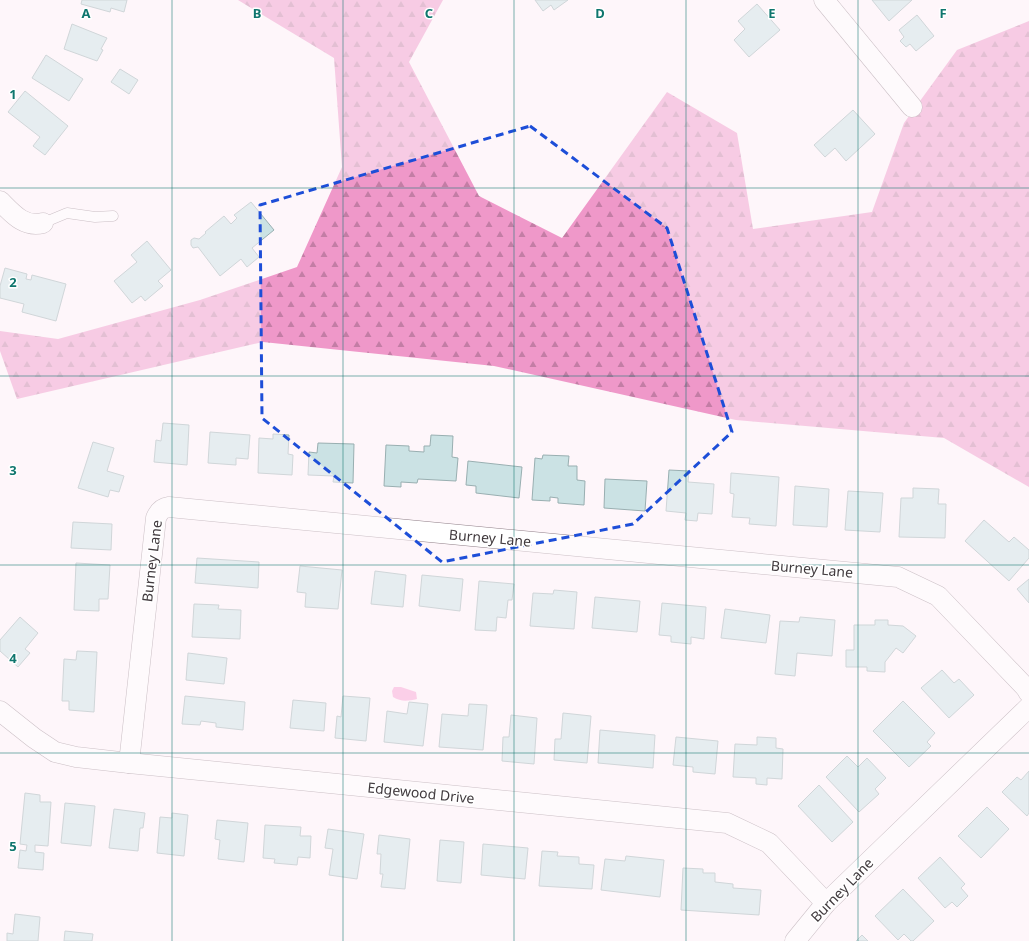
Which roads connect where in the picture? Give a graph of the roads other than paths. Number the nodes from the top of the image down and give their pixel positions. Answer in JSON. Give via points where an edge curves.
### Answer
{"nodes":[{"id":1,"x":824,"y":0,"type":"edge"},
{"id":2,"x":912,"y":107,"type":"dead end"},
{"id":3,"x":0,"y":200,"type":"edge"},
{"id":4,"x":113,"y":216,"type":"dead end"},
{"id":5,"x":43,"y":223,"type":"joint"},
{"id":6,"x":1029,"y":694,"type":"edge"},
{"id":7,"x":1029,"y":707,"type":"edge"},
{"id":8,"x":1,"y":714,"type":"edge"},
{"id":9,"x":130,"y":763,"type":"junction"},
{"id":10,"x":826,"y":903,"type":"junction"},
{"id":11,"x":795,"y":941,"type":"edge"}],
"edges":[{"from":1,"to":2,"type":"street"},
{"from":3,"to":5,"type":"street","via":[[26,223]]},
{"from":4,"to":5,"type":"lane","via":[[95,217],[67,213]]},
{"from":6,"to":9,"type":"street","name":"Burney Lane","via":[[938,596],[898,577],[169,507],[163,508],[156,518]]},
{"from":7,"to":10,"type":"street","name":"Burney Lane"},
{"from":8,"to":9,"type":"street","name":"Edgewood Drive","via":[[55,752]]},
{"from":9,"to":10,"type":"street","name":"Edgewood Drive","via":[[727,823],[769,843]]},
{"from":10,"to":11,"type":"street","name":"Burney Lane"}]}
